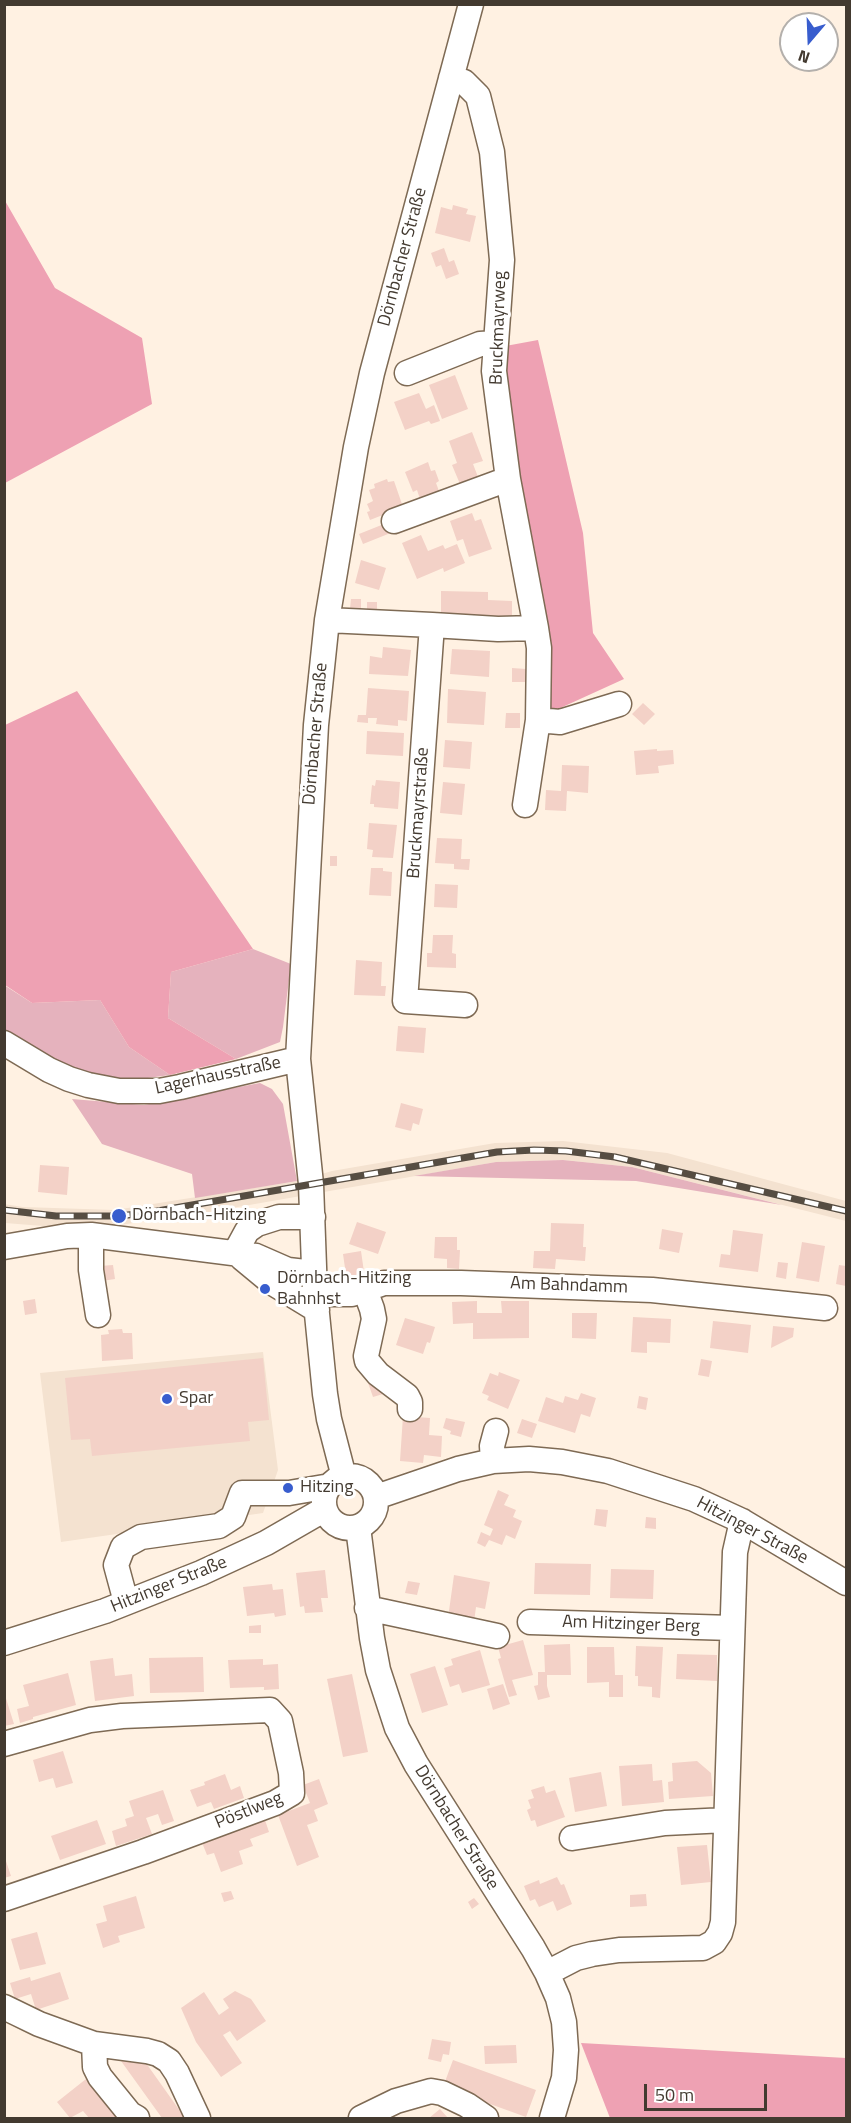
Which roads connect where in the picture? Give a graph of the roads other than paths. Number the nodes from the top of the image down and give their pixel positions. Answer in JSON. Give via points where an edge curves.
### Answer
{"nodes":[{"id":1,"x":471,"y":4,"type":"edge"},
{"id":2,"x":451,"y":78,"type":"junction"},
{"id":3,"x":495,"y":342,"type":"junction"},
{"id":4,"x":408,"y":373,"type":"dead end"},
{"id":5,"x":508,"y":479,"type":"junction"},
{"id":6,"x":394,"y":521,"type":"dead end"},
{"id":7,"x":327,"y":620,"type":"junction"},
{"id":8,"x":432,"y":625,"type":"junction"},
{"id":9,"x":536,"y":628,"type":"junction"},
{"id":10,"x":619,"y":704,"type":"dead end"},
{"id":11,"x":538,"y":720,"type":"junction"},
{"id":12,"x":525,"y":805,"type":"dead end"},
{"id":13,"x":465,"y":1005,"type":"dead end"},
{"id":14,"x":4,"y":1043,"type":"edge"},
{"id":15,"x":298,"y":1059,"type":"junction"},
{"id":16,"x":313,"y":1217,"type":"junction"},
{"id":17,"x":91,"y":1235,"type":"junction"},
{"id":18,"x":4,"y":1247,"type":"edge"},
{"id":19,"x":235,"y":1253,"type":"junction"},
{"id":20,"x":364,"y":1290,"type":"junction"},
{"id":21,"x":316,"y":1292,"type":"junction"},
{"id":22,"x":825,"y":1308,"type":"dead end"},
{"id":23,"x":98,"y":1315,"type":"dead end"},
{"id":24,"x":410,"y":1409,"type":"dead end"},
{"id":25,"x":496,"y":1431,"type":"dead end"},
{"id":26,"x":493,"y":1461,"type":"junction"},
{"id":27,"x":333,"y":1491,"type":"junction"},
{"id":28,"x":376,"y":1497,"type":"junction"},
{"id":29,"x":742,"y":1521,"type":"junction"},
{"id":30,"x":358,"y":1527,"type":"junction"},
{"id":31,"x":846,"y":1583,"type":"edge"},
{"id":32,"x":126,"y":1602,"type":"junction"},
{"id":33,"x":367,"y":1608,"type":"junction"},
{"id":34,"x":530,"y":1622,"type":"dead end"},
{"id":35,"x":732,"y":1628,"type":"junction"},
{"id":36,"x":497,"y":1636,"type":"dead end"},
{"id":37,"x":4,"y":1643,"type":"edge"},
{"id":38,"x":4,"y":1744,"type":"edge"},
{"id":39,"x":726,"y":1820,"type":"junction"},
{"id":40,"x":572,"y":1838,"type":"dead end"},
{"id":41,"x":4,"y":1899,"type":"edge"},
{"id":42,"x":547,"y":1973,"type":"junction"},
{"id":43,"x":4,"y":2007,"type":"edge"},
{"id":44,"x":94,"y":2044,"type":"junction"},
{"id":45,"x":137,"y":2118,"type":"edge"},
{"id":46,"x":198,"y":2118,"type":"edge"},
{"id":47,"x":361,"y":2118,"type":"edge"},
{"id":48,"x":486,"y":2118,"type":"edge"},
{"id":49,"x":552,"y":2118,"type":"edge"}],
"edges":[{"from":1,"to":2,"type":"street","name":"Dörnbacher Straße"},
{"from":2,"to":3,"type":"street","name":"Bruckmayrweg","via":[[464,82],[478,96],[492,152],[502,260]]},
{"from":2,"to":7,"type":"street","name":"Dörnbacher Straße","via":[[372,373],[348,486]]},
{"from":3,"to":4,"type":"street","via":[[480,344]]},
{"from":3,"to":5,"type":"street","name":"Bruckmayrweg","via":[[494,371]]},
{"from":5,"to":6,"type":"street"},
{"from":5,"to":9,"type":"street","name":"Bruckmayrweg"},
{"from":7,"to":8,"type":"street"},
{"from":7,"to":15,"type":"street","name":"Dörnbacher Straße","via":[[312,769]]},
{"from":8,"to":9,"type":"street"},
{"from":8,"to":13,"type":"street","name":"Bruckmayrstraße","via":[[405,1001]]},
{"from":9,"to":11,"type":"street"},
{"from":10,"to":11,"type":"street","via":[[560,722]]},
{"from":11,"to":12,"type":"street"},
{"from":14,"to":15,"type":"street","name":"Lagerhausstraße","via":[[69,1079],[119,1091],[180,1087]]},
{"from":15,"to":16,"type":"street","name":"Dörnbacher Straße"},
{"from":16,"to":19,"type":"street","via":[[279,1217],[257,1224],[247,1231]]},
{"from":16,"to":21,"type":"street","name":"Dörnbacher Straße"},
{"from":17,"to":18,"type":"street","name":"Am Bahndamm"},
{"from":17,"to":19,"type":"street","name":"Am Bahndamm"},
{"from":17,"to":23,"type":"street","via":[[91,1270]]},
{"from":19,"to":21,"type":"street","name":"Am Bahndamm","via":[[262,1258],[295,1272]]},
{"from":19,"to":21,"type":"street","via":[[271,1282]]},
{"from":20,"to":21,"type":"street","name":"Am Bahndamm","via":[[340,1295]]},
{"from":20,"to":22,"type":"street","name":"Am Bahndamm","via":[[384,1282],[570,1286]]},
{"from":20,"to":24,"type":"street","via":[[374,1319],[367,1361],[407,1396]]},
{"from":21,"to":27,"type":"street","name":"Dörnbacher Straße"},
{"from":25,"to":26,"type":"street"},
{"from":26,"to":28,"type":"street","name":"Hitzinger Straße"},
{"from":26,"to":29,"type":"street","name":"Hitzinger Straße","via":[[529,1459],[608,1471],[694,1499]]},
{"from":27,"to":28,"type":"street","via":[[362,1479]]},
{"from":27,"to":30,"type":"street","via":[[329,1516],[342,1526]]},
{"from":27,"to":32,"type":"street","name":"Hitzinger Straße","via":[[240,1556]]},
{"from":27,"to":32,"type":"street","via":[[242,1493],[233,1517],[219,1526],[141,1537],[123,1547],[116,1565]]},
{"from":28,"to":30,"type":"street","via":[[371,1518]]},
{"from":29,"to":31,"type":"street","name":"Hitzinger Straße"},
{"from":29,"to":35,"type":"street","via":[[735,1552]]},
{"from":30,"to":33,"type":"street","name":"Dörnbacher Straße"},
{"from":32,"to":37,"type":"street","name":"Hitzinger Straße"},
{"from":33,"to":36,"type":"street"},
{"from":33,"to":42,"type":"street","name":"Dörnbacher Straße","via":[[378,1670],[397,1728]]},
{"from":34,"to":35,"type":"street","name":"Am Hitzinger Berg"},
{"from":35,"to":39,"type":"street"},
{"from":38,"to":41,"type":"street","name":"Pöstlweg","via":[[90,1720],[270,1710],[280,1721],[292,1793],[275,1803],[143,1852]]},
{"from":39,"to":40,"type":"street","via":[[665,1823]]},
{"from":39,"to":42,"type":"street","via":[[723,1922],[714,1942],[703,1948],[592,1954]]},
{"from":42,"to":49,"type":"street","name":"Dörnbacher Straße","via":[[564,2022],[566,2050],[564,2079]]},
{"from":43,"to":44,"type":"street"},
{"from":44,"to":45,"type":"street","via":[[95,2067],[100,2077]]},
{"from":44,"to":46,"type":"street","via":[[147,2051],[169,2061]]},
{"from":47,"to":48,"type":"street","via":[[396,2101],[431,2091],[467,2105]]}]}
